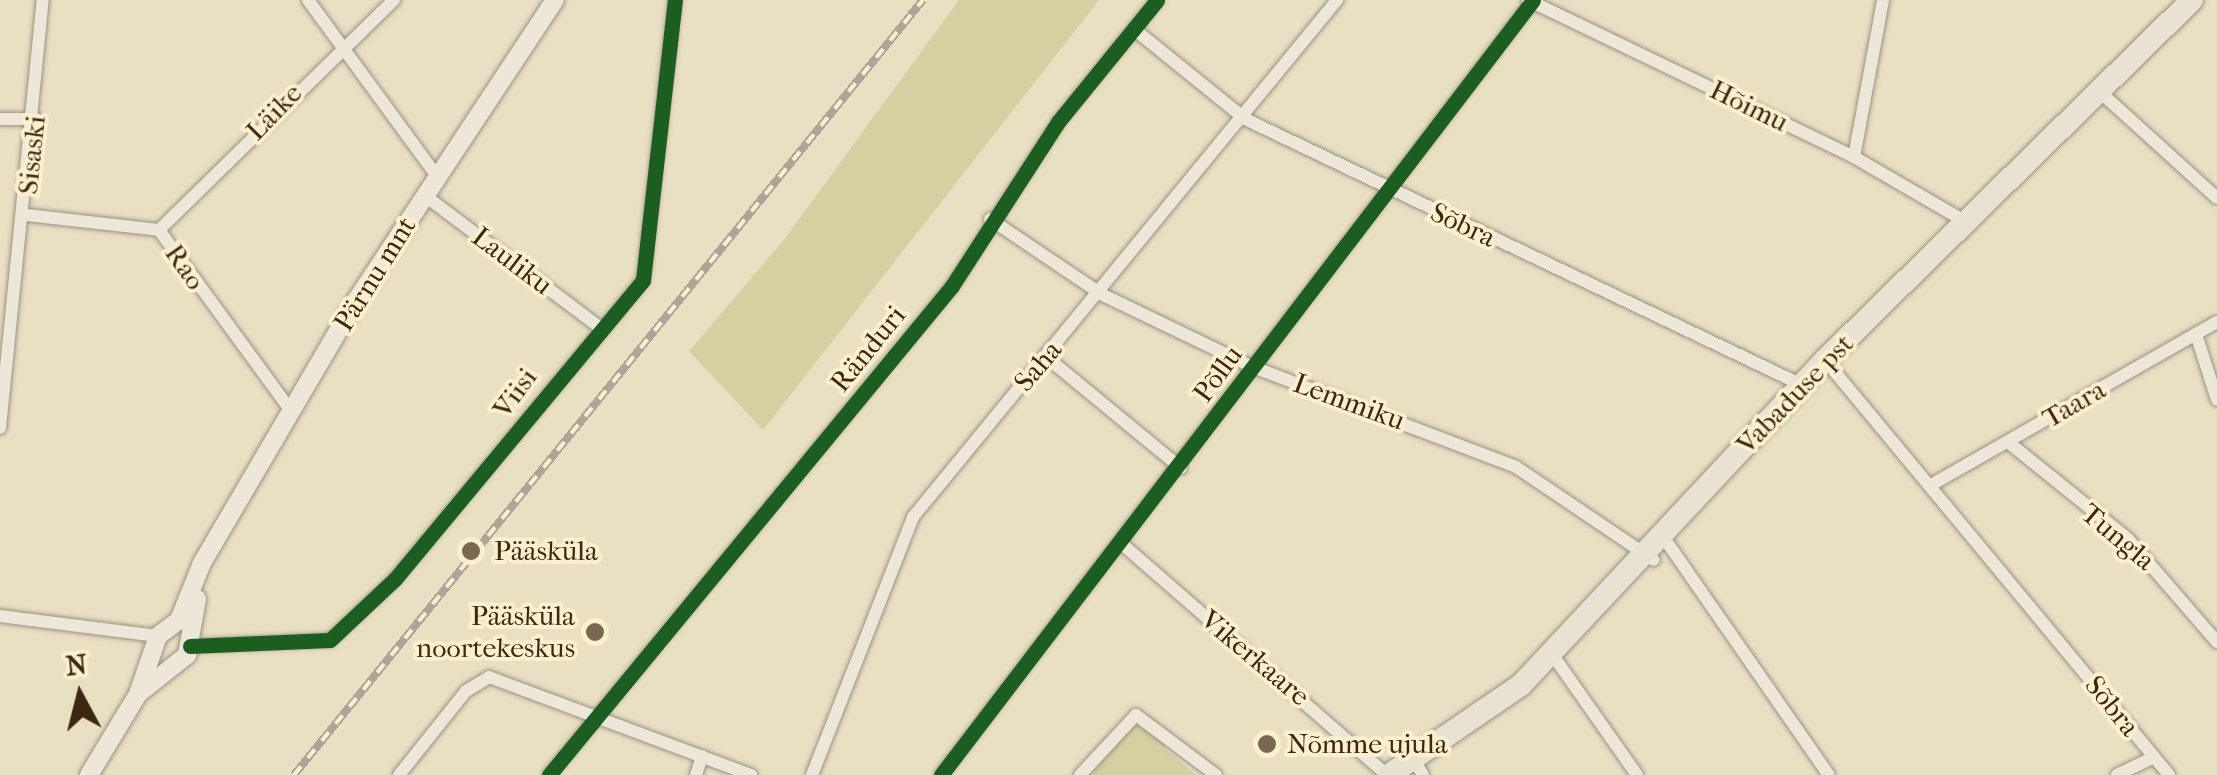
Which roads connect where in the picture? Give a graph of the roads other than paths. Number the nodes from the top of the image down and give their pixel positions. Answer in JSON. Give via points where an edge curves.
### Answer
{"nodes":[{"id":1,"x":43,"y":0,"type":"edge"},
{"id":2,"x":308,"y":0,"type":"edge"},
{"id":3,"x":394,"y":0,"type":"edge"},
{"id":4,"x":555,"y":0,"type":"edge"},
{"id":5,"x":675,"y":0,"type":"edge"},
{"id":6,"x":1157,"y":0,"type":"edge"},
{"id":7,"x":1337,"y":0,"type":"edge"},
{"id":8,"x":1883,"y":0,"type":"edge"},
{"id":9,"x":2192,"y":0,"type":"edge"},
{"id":10,"x":2206,"y":0,"type":"edge"},
{"id":11,"x":1531,"y":1,"type":"edge"},
{"id":12,"x":1134,"y":29,"type":"junction"},
{"id":13,"x":340,"y":44,"type":"junction"},
{"id":14,"x":2103,"y":94,"type":"junction"},
{"id":15,"x":0,"y":119,"type":"edge"},
{"id":16,"x":36,"y":119,"type":"junction"},
{"id":17,"x":1245,"y":119,"type":"junction"},
{"id":18,"x":1854,"y":157,"type":"junction"},
{"id":19,"x":436,"y":175,"type":"junction"},
{"id":20,"x":1393,"y":192,"type":"junction"},
{"id":21,"x":424,"y":194,"type":"junction"},
{"id":22,"x":2217,"y":198,"type":"edge"},
{"id":23,"x":26,"y":216,"type":"junction"},
{"id":24,"x":990,"y":218,"type":"junction"},
{"id":25,"x":1966,"y":222,"type":"junction"},
{"id":26,"x":159,"y":230,"type":"junction"},
{"id":27,"x":1101,"y":294,"type":"junction"},
{"id":28,"x":2217,"y":322,"type":"edge"},
{"id":29,"x":599,"y":327,"type":"junction"},
{"id":30,"x":2196,"y":334,"type":"junction"},
{"id":31,"x":1045,"y":356,"type":"junction"},
{"id":32,"x":1829,"y":363,"type":"junction"},
{"id":33,"x":1253,"y":367,"type":"junction"},
{"id":34,"x":1806,"y":388,"type":"junction"},
{"id":35,"x":2217,"y":400,"type":"edge"},
{"id":36,"x":291,"y":411,"type":"junction"},
{"id":37,"x":0,"y":428,"type":"edge"},
{"id":38,"x":2008,"y":442,"type":"junction"},
{"id":39,"x":1181,"y":468,"type":"junction"},
{"id":40,"x":1931,"y":485,"type":"junction"},
{"id":41,"x":1120,"y":543,"type":"junction"},
{"id":42,"x":1658,"y":547,"type":"junction"},
{"id":43,"x":210,"y":556,"type":"junction"},
{"id":44,"x":0,"y":616,"type":"edge"},
{"id":45,"x":2217,"y":642,"type":"edge"},
{"id":46,"x":164,"y":644,"type":"junction"},
{"id":47,"x":190,"y":644,"type":"junction"},
{"id":48,"x":1556,"y":658,"type":"junction"},
{"id":49,"x":598,"y":716,"type":"junction"},
{"id":50,"x":702,"y":756,"type":"junction"},
{"id":51,"x":2154,"y":757,"type":"junction"},
{"id":52,"x":1418,"y":770,"type":"edge"},
{"id":53,"x":89,"y":775,"type":"edge"},
{"id":54,"x":399,"y":775,"type":"edge"},
{"id":55,"x":549,"y":775,"type":"edge"},
{"id":56,"x":696,"y":775,"type":"edge"},
{"id":57,"x":752,"y":775,"type":"edge"},
{"id":58,"x":812,"y":775,"type":"edge"},
{"id":59,"x":941,"y":775,"type":"edge"},
{"id":60,"x":1080,"y":775,"type":"edge"},
{"id":61,"x":1216,"y":775,"type":"edge"},
{"id":62,"x":1388,"y":775,"type":"edge"},
{"id":63,"x":1637,"y":775,"type":"edge"},
{"id":64,"x":1829,"y":775,"type":"edge"},
{"id":65,"x":2117,"y":775,"type":"edge"},
{"id":66,"x":2169,"y":775,"type":"edge"}],
"edges":[{"from":1,"to":16,"type":"street","name":"Sisaski"},
{"from":2,"to":13,"type":"street"},
{"from":3,"to":13,"type":"street","name":"Läike"},
{"from":4,"to":19,"type":"main road","name":"Pärnu mnt"},
{"from":5,"to":29,"type":"street","name":"Viisi","via":[[676,40],[660,77],[652,259]]},
{"from":6,"to":12,"type":"street","name":"Ränduri"},
{"from":7,"to":17,"type":"street","name":"Saha"},
{"from":8,"to":18,"type":"street"},
{"from":9,"to":14,"type":"highway","name":"Vabaduse pst"},
{"from":10,"to":14,"type":"highway","name":"Vabaduse pst"},
{"from":11,"to":18,"type":"street","name":"Hõimu"},
{"from":11,"to":20,"type":"street","name":"Põllu"},
{"from":12,"to":17,"type":"street","name":"Sõbra"},
{"from":12,"to":24,"type":"street","name":"Ränduri"},
{"from":13,"to":19,"type":"street"},
{"from":13,"to":26,"type":"street","name":"Läike"},
{"from":14,"to":22,"type":"street"},
{"from":14,"to":25,"type":"highway","name":"Vabaduse pst"},
{"from":14,"to":32,"type":"highway","name":"Vabaduse pst"},
{"from":15,"to":16,"type":"street"},
{"from":16,"to":23,"type":"street","name":"Sisaski"},
{"from":17,"to":20,"type":"street","name":"Sõbra"},
{"from":17,"to":27,"type":"street","name":"Saha"},
{"from":18,"to":25,"type":"street","name":"Hõimu"},
{"from":19,"to":21,"type":"main road","name":"Pärnu mnt"},
{"from":20,"to":33,"type":"street","name":"Põllu"},
{"from":20,"to":34,"type":"street","name":"Sõbra"},
{"from":21,"to":29,"type":"street","name":"Lauliku"},
{"from":21,"to":36,"type":"main road","name":"Pärnu mnt"},
{"from":23,"to":26,"type":"street","name":"Rao"},
{"from":23,"to":37,"type":"street","name":"Sisaski"},
{"from":24,"to":27,"type":"street","name":"Lemmiku"},
{"from":24,"to":49,"type":"street","name":"Ränduri","via":[[952,286]]},
{"from":25,"to":32,"type":"highway","name":"Vabaduse pst"},
{"from":26,"to":36,"type":"street","name":"Rao"},
{"from":27,"to":31,"type":"street","name":"Saha"},
{"from":27,"to":33,"type":"street","name":"Lemmiku"},
{"from":28,"to":30,"type":"street","name":"Taara"},
{"from":29,"to":47,"type":"street","name":"Viisi","via":[[407,566],[330,640]]},
{"from":30,"to":35,"type":"street"},
{"from":30,"to":38,"type":"street","name":"Taara"},
{"from":31,"to":39,"type":"street"},
{"from":31,"to":58,"type":"street","name":"Saha","via":[[913,517]]},
{"from":32,"to":34,"type":"highway","name":"Vabaduse pst"},
{"from":32,"to":40,"type":"street","name":"Sõbra"},
{"from":33,"to":39,"type":"street","name":"Põllu"},
{"from":33,"to":42,"type":"street","name":"Lemmiku","via":[[1516,467]]},
{"from":34,"to":42,"type":"highway","name":"Vabaduse pst"},
{"from":36,"to":43,"type":"main road","name":"Pärnu mnt"},
{"from":38,"to":40,"type":"street","name":"Taara"},
{"from":38,"to":45,"type":"street","name":"Tungla","via":[[2128,540]]},
{"from":39,"to":41,"type":"street","name":"Põllu"},
{"from":40,"to":51,"type":"street","name":"Sõbra"},
{"from":41,"to":59,"type":"street","name":"Põllu"},
{"from":41,"to":62,"type":"street","name":"Vikerkaare"},
{"from":42,"to":48,"type":"highway","name":"Vabaduse pst"},
{"from":42,"to":64,"type":"street","name":"Lemmiku"},
{"from":43,"to":46,"type":"main road","name":"Pärnu mnt"},
{"from":43,"to":47,"type":"main road","name":"Pärnu mnt"},
{"from":44,"to":46,"type":"street"},
{"from":46,"to":47,"type":"main road"},
{"from":46,"to":47,"type":"main road"},
{"from":46,"to":53,"type":"main road","name":"Pärnu mnt"},
{"from":48,"to":52,"type":"highway","name":"Vabaduse pst"},
{"from":48,"to":63,"type":"street"},
{"from":49,"to":50,"type":"street"},
{"from":49,"to":54,"type":"street","via":[[489,676],[466,691]]},
{"from":49,"to":55,"type":"street"},
{"from":50,"to":56,"type":"street"},
{"from":50,"to":57,"type":"street"},
{"from":51,"to":65,"type":"street"},
{"from":51,"to":66,"type":"street","name":"Sõbra"},
{"from":52,"to":62,"type":"highway","name":"Vabaduse pst"},
{"from":60,"to":61,"type":"street","via":[[1136,715]]}]}
